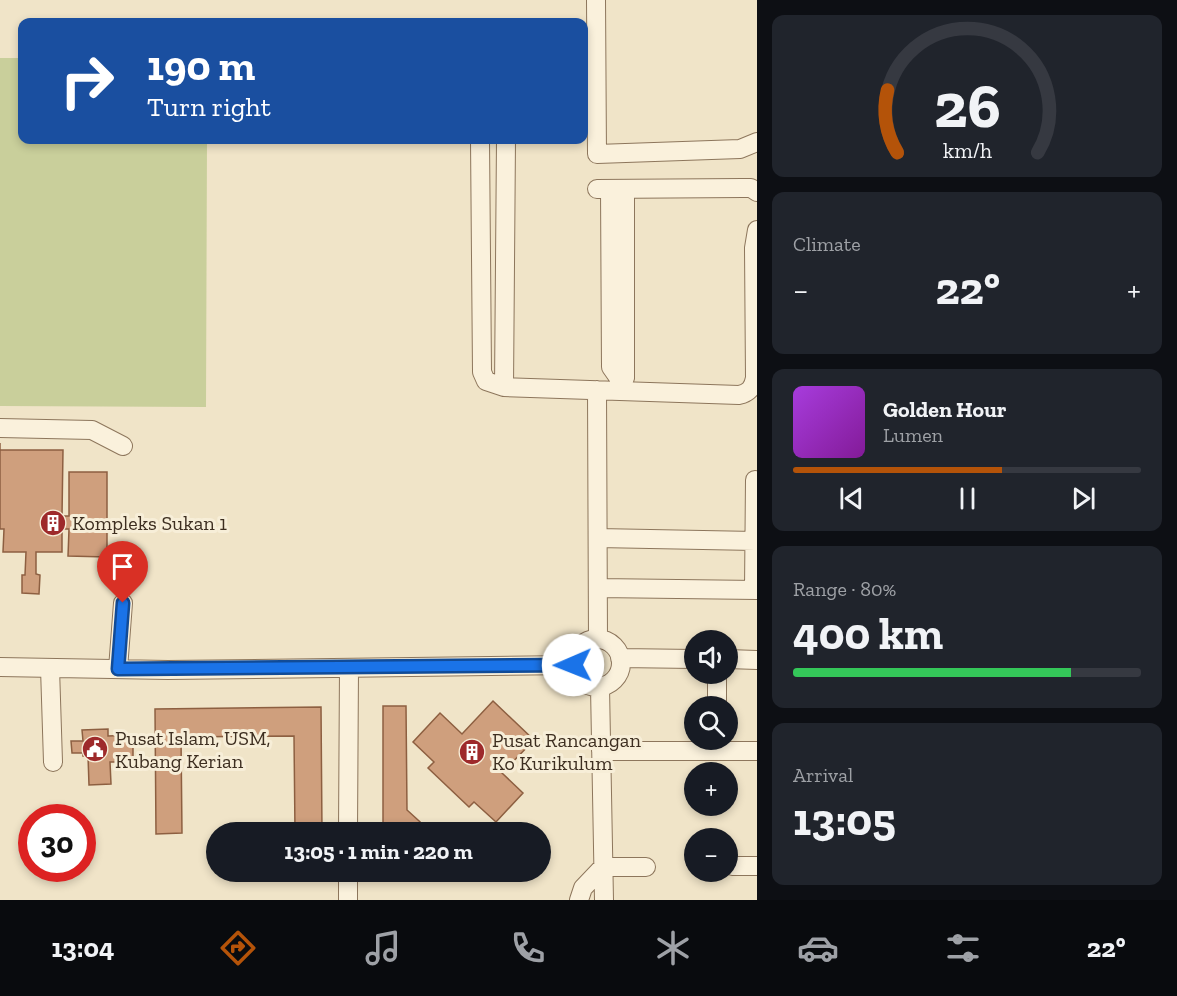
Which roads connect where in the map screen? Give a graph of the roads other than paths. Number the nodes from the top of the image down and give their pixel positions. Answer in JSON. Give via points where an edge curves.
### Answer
{"nodes":[{"id":1,"x":596,"y":0,"type":"edge"},
{"id":2,"x":590,"y":25,"type":"edge"},
{"id":3,"x":757,"y":142,"type":"edge"},
{"id":4,"x":480,"y":144,"type":"edge"},
{"id":5,"x":506,"y":144,"type":"edge"},
{"id":6,"x":757,"y":192,"type":"edge"},
{"id":7,"x":757,"y":230,"type":"edge"},
{"id":8,"x":618,"y":307,"type":"dead end"},
{"id":9,"x":504,"y":387,"type":"junction"},
{"id":10,"x":597,"y":390,"type":"junction"},
{"id":11,"x":0,"y":428,"type":"edge"},
{"id":12,"x":123,"y":446,"type":"dead end"},
{"id":13,"x":755,"y":480,"type":"dead end"},
{"id":14,"x":598,"y":538,"type":"junction"},
{"id":15,"x":755,"y":545,"type":"edge"},
{"id":16,"x":598,"y":588,"type":"junction"},
{"id":17,"x":755,"y":590,"type":"edge"},
{"id":18,"x":123,"y":603,"type":"dead end"},
{"id":19,"x":598,"y":639,"type":"junction"},
{"id":20,"x":621,"y":658,"type":"junction"},
{"id":21,"x":684,"y":659,"type":"edge"},
{"id":22,"x":738,"y":659,"type":"edge"},
{"id":23,"x":757,"y":660,"type":"edge"},
{"id":24,"x":573,"y":665,"type":"junction"},
{"id":25,"x":0,"y":667,"type":"edge"},
{"id":26,"x":50,"y":668,"type":"junction"},
{"id":27,"x":118,"y":669,"type":"junction"},
{"id":28,"x":349,"y":669,"type":"junction"},
{"id":29,"x":600,"y":687,"type":"junction"},
{"id":30,"x":684,"y":747,"type":"edge"},
{"id":31,"x":738,"y":748,"type":"edge"},
{"id":32,"x":601,"y":751,"type":"junction"},
{"id":33,"x":757,"y":751,"type":"edge"},
{"id":34,"x":53,"y":762,"type":"dead end"},
{"id":35,"x":348,"y":822,"type":"edge"},
{"id":36,"x":738,"y":866,"type":"edge"},
{"id":37,"x":757,"y":866,"type":"edge"},
{"id":38,"x":603,"y":867,"type":"junction"},
{"id":39,"x":646,"y":867,"type":"dead end"},
{"id":40,"x":348,"y":882,"type":"edge"},
{"id":41,"x":348,"y":900,"type":"edge"},
{"id":42,"x":579,"y":900,"type":"edge"},
{"id":43,"x":604,"y":900,"type":"edge"}],
"edges":[{"from":1,"to":2,"type":"street"},
{"from":2,"to":3,"type":"street","via":[[597,154],[740,148]]},
{"from":4,"to":9,"type":"street","via":[[482,372],[486,381]]},
{"from":5,"to":9,"type":"street"},
{"from":6,"to":8,"type":"street","via":[[751,188],[610,189]]},
{"from":7,"to":10,"type":"street","via":[[755,378],[750,390],[739,395]]},
{"from":9,"to":10,"type":"street"},
{"from":10,"to":14,"type":"street"},
{"from":11,"to":12,"type":"street","via":[[92,430]]},
{"from":13,"to":15,"type":"street"},
{"from":14,"to":15,"type":"street"},
{"from":14,"to":16,"type":"street"},
{"from":15,"to":17,"type":"street"},
{"from":16,"to":17,"type":"street"},
{"from":16,"to":19,"type":"street"},
{"from":18,"to":27,"type":"street"},
{"from":19,"to":20,"type":"street","via":[[613,645]]},
{"from":19,"to":24,"type":"street","via":[[577,650]]},
{"from":20,"to":21,"type":"street"},
{"from":20,"to":29,"type":"street","via":[[614,680]]},
{"from":22,"to":23,"type":"street"},
{"from":24,"to":28,"type":"street"},
{"from":24,"to":29,"type":"street","via":[[579,679]]},
{"from":25,"to":26,"type":"street"},
{"from":26,"to":27,"type":"street"},
{"from":26,"to":34,"type":"street"},
{"from":27,"to":28,"type":"street"},
{"from":28,"to":35,"type":"street"},
{"from":29,"to":32,"type":"street"},
{"from":30,"to":32,"type":"street"},
{"from":31,"to":33,"type":"street"},
{"from":32,"to":38,"type":"street"},
{"from":36,"to":37,"type":"street"},
{"from":38,"to":39,"type":"street"},
{"from":38,"to":42,"type":"street","via":[[583,888]]},
{"from":38,"to":43,"type":"street"},
{"from":40,"to":41,"type":"street"}]}
